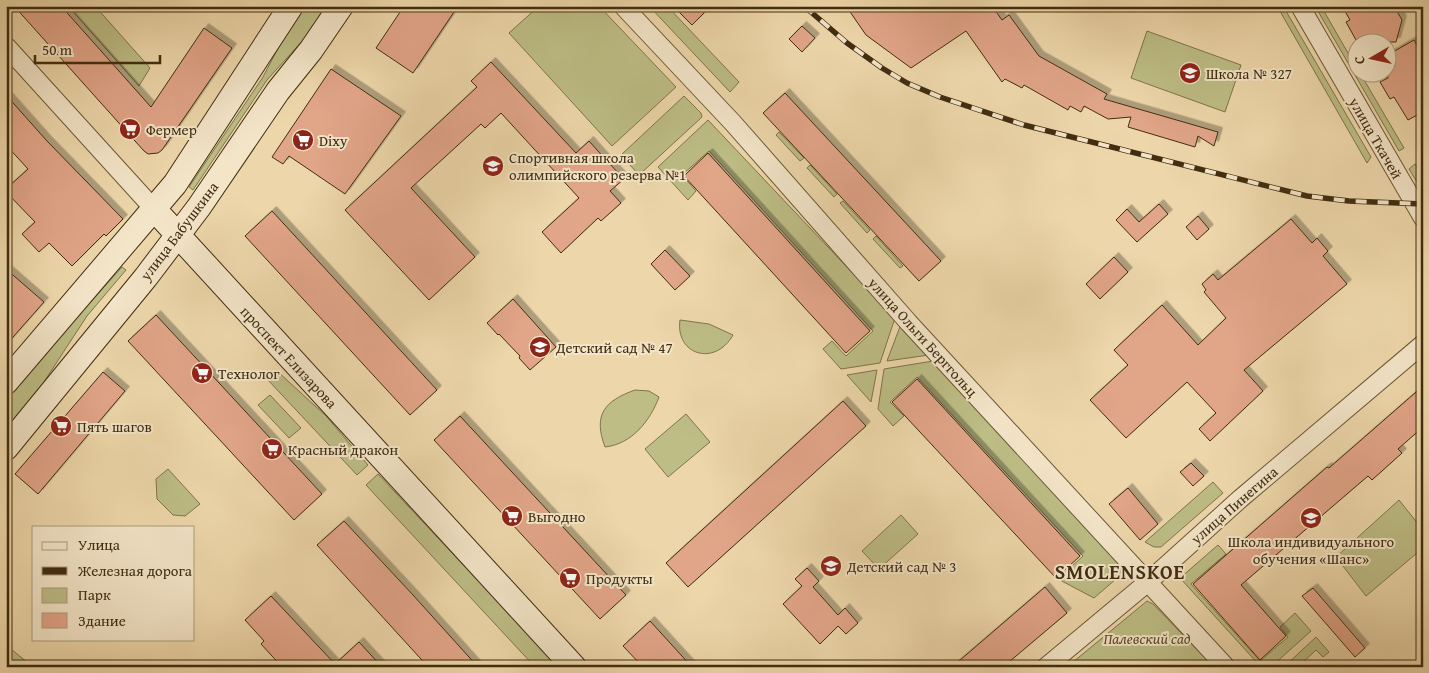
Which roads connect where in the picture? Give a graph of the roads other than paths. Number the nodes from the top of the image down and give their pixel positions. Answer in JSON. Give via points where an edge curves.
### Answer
{"nodes":[{"id":1,"x":291,"y":6,"type":"edge"},
{"id":2,"x":341,"y":6,"type":"edge"},
{"id":3,"x":623,"y":6,"type":"edge"},
{"id":4,"x":1300,"y":6,"type":"edge"},
{"id":5,"x":6,"y":46,"type":"edge"},
{"id":6,"x":154,"y":209,"type":"junction"},
{"id":7,"x":1423,"y":218,"type":"edge"},
{"id":8,"x":178,"y":235,"type":"junction"},
{"id":9,"x":1423,"y":344,"type":"edge"},
{"id":10,"x":6,"y":382,"type":"edge"},
{"id":11,"x":6,"y":448,"type":"edge"},
{"id":12,"x":1148,"y":582,"type":"junction"},
{"id":13,"x":574,"y":667,"type":"edge"},
{"id":14,"x":1046,"y":667,"type":"edge"},
{"id":15,"x":1226,"y":667,"type":"edge"}],
"edges":[{"from":1,"to":6,"type":"street","name":"улица Бабушкина","via":[[175,184]]},
{"from":2,"to":8,"type":"street","name":"улица Бабушкина"},
{"from":3,"to":12,"type":"street","name":"улица Ольги Берггольц"},
{"from":4,"to":7,"type":"street","name":"улица Ткачей"},
{"from":5,"to":6,"type":"street","name":"проспект Елизарова"},
{"from":6,"to":8,"type":"street","name":"проспект Елизарова"},
{"from":6,"to":10,"type":"street","name":"улица Бабушкина"},
{"from":8,"to":11,"type":"street","name":"улица Бабушкина"},
{"from":8,"to":13,"type":"street","name":"проспект Елизарова"},
{"from":9,"to":12,"type":"street","name":"улица Пинегина","via":[[1240,499]]},
{"from":12,"to":14,"type":"street","name":"улица Пинегина"},
{"from":12,"to":15,"type":"street","name":"улица Ольги Берггольц"}]}
